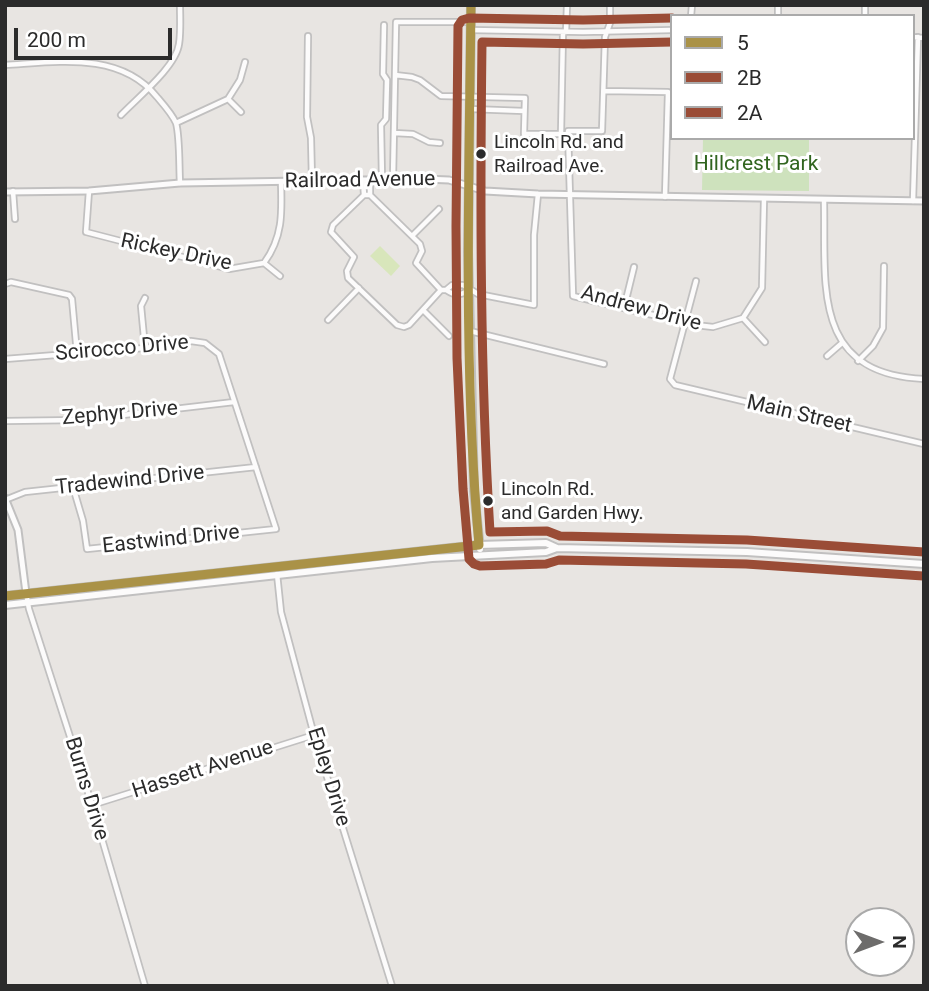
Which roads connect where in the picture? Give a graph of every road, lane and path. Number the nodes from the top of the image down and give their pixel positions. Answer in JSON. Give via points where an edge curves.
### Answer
{"nodes":[{"id":1,"x":180,"y":5,"type":"edge"},
{"id":2,"x":471,"y":5,"type":"edge"},
{"id":3,"x":567,"y":5,"type":"edge"},
{"id":4,"x":610,"y":5,"type":"edge"},
{"id":5,"x":384,"y":25,"type":"dead end"},
{"id":6,"x":470,"y":26,"type":"junction"},
{"id":7,"x":670,"y":30,"type":"edge"},
{"id":8,"x":607,"y":31,"type":"junction"},
{"id":9,"x":564,"y":32,"type":"junction"},
{"id":10,"x":308,"y":36,"type":"dead end"},
{"id":11,"x":918,"y":37,"type":"edge"},
{"id":12,"x":245,"y":62,"type":"dead end"},
{"id":13,"x":5,"y":65,"type":"edge"},
{"id":14,"x":395,"y":75,"type":"junction"},
{"id":15,"x":149,"y":86,"type":"junction"},
{"id":16,"x":604,"y":91,"type":"junction"},
{"id":17,"x":469,"y":97,"type":"junction"},
{"id":18,"x":228,"y":99,"type":"junction"},
{"id":19,"x":469,"y":109,"type":"junction"},
{"id":20,"x":524,"y":111,"type":"junction"},
{"id":21,"x":241,"y":112,"type":"dead end"},
{"id":22,"x":121,"y":116,"type":"dead end"},
{"id":23,"x":915,"y":117,"type":"joint"},
{"id":24,"x":924,"y":117,"type":"edge"},
{"id":25,"x":176,"y":123,"type":"junction"},
{"id":26,"x":394,"y":134,"type":"junction"},
{"id":27,"x":914,"y":140,"type":"edge"},
{"id":28,"x":440,"y":142,"type":"dead end"},
{"id":29,"x":393,"y":179,"type":"junction"},
{"id":30,"x":367,"y":180,"type":"junction"},
{"id":31,"x":382,"y":180,"type":"junction"},
{"id":32,"x":312,"y":181,"type":"junction"},
{"id":33,"x":281,"y":182,"type":"junction"},
{"id":34,"x":180,"y":183,"type":"junction"},
{"id":35,"x":468,"y":186,"type":"junction"},
{"id":36,"x":13,"y":191,"type":"junction"},
{"id":37,"x":89,"y":191,"type":"junction"},
{"id":38,"x":5,"y":192,"type":"edge"},
{"id":39,"x":538,"y":194,"type":"junction"},
{"id":40,"x":367,"y":195,"type":"junction"},
{"id":41,"x":570,"y":195,"type":"junction"},
{"id":42,"x":665,"y":198,"type":"junction"},
{"id":43,"x":764,"y":199,"type":"junction"},
{"id":44,"x":824,"y":200,"type":"junction"},
{"id":45,"x":913,"y":201,"type":"junction"},
{"id":46,"x":924,"y":201,"type":"edge"},
{"id":47,"x":439,"y":209,"type":"dead end"},
{"id":48,"x":15,"y":219,"type":"dead end"},
{"id":49,"x":412,"y":236,"type":"junction"},
{"id":50,"x":264,"y":262,"type":"junction"},
{"id":51,"x":884,"y":266,"type":"dead end"},
{"id":52,"x":634,"y":267,"type":"dead end"},
{"id":53,"x":280,"y":276,"type":"dead end"},
{"id":54,"x":696,"y":281,"type":"dead end"},
{"id":55,"x":5,"y":284,"type":"edge"},
{"id":56,"x":359,"y":288,"type":"junction"},
{"id":57,"x":443,"y":290,"type":"junction"},
{"id":58,"x":469,"y":290,"type":"junction"},
{"id":59,"x":145,"y":298,"type":"dead end"},
{"id":60,"x":624,"y":308,"type":"junction"},
{"id":61,"x":423,"y":310,"type":"junction"},
{"id":62,"x":743,"y":318,"type":"junction"},
{"id":63,"x":328,"y":320,"type":"dead end"},
{"id":64,"x":683,"y":323,"type":"junction"},
{"id":65,"x":470,"y":331,"type":"junction"},
{"id":66,"x":449,"y":336,"type":"dead end"},
{"id":67,"x":765,"y":342,"type":"dead end"},
{"id":68,"x":842,"y":343,"type":"junction"},
{"id":69,"x":145,"y":348,"type":"junction"},
{"id":70,"x":78,"y":354,"type":"junction"},
{"id":71,"x":827,"y":356,"type":"dead end"},
{"id":72,"x":5,"y":359,"type":"edge"},
{"id":73,"x":858,"y":361,"type":"junction"},
{"id":74,"x":604,"y":364,"type":"dead end"},
{"id":75,"x":924,"y":379,"type":"edge"},
{"id":76,"x":235,"y":402,"type":"junction"},
{"id":77,"x":5,"y":421,"type":"edge"},
{"id":78,"x":924,"y":444,"type":"edge"},
{"id":79,"x":256,"y":467,"type":"junction"},
{"id":80,"x":73,"y":487,"type":"junction"},
{"id":81,"x":6,"y":499,"type":"edge"},
{"id":82,"x":276,"y":528,"type":"joint"},
{"id":83,"x":480,"y":545,"type":"junction"},
{"id":84,"x":557,"y":548,"type":"junction"},
{"id":85,"x":480,"y":554,"type":"junction"},
{"id":86,"x":924,"y":564,"type":"edge"},
{"id":87,"x":276,"y":566,"type":"junction"},
{"id":88,"x":277,"y":575,"type":"junction"},
{"id":89,"x":26,"y":593,"type":"junction"},
{"id":90,"x":5,"y":596,"type":"edge"},
{"id":91,"x":28,"y":602,"type":"junction"},
{"id":92,"x":5,"y":605,"type":"edge"},
{"id":93,"x":314,"y":735,"type":"junction"},
{"id":94,"x":92,"y":805,"type":"junction"},
{"id":95,"x":145,"y":986,"type":"edge"},
{"id":96,"x":392,"y":986,"type":"edge"}],
"edges":[{"from":1,"to":15,"type":"street","via":[[177,52]]},
{"from":2,"to":6,"type":"main road"},
{"from":3,"to":9,"type":"street"},
{"from":4,"to":8,"type":"street"},
{"from":5,"to":31,"type":"street","via":[[383,74],[387,80],[386,119],[381,125]]},
{"from":6,"to":9,"type":"street"},
{"from":6,"to":14,"type":"street","via":[[396,22]]},
{"from":6,"to":17,"type":"main road"},
{"from":7,"to":8,"type":"street"},
{"from":8,"to":9,"type":"street"},
{"from":8,"to":16,"type":"street"},
{"from":9,"to":20,"type":"street","via":[[561,134],[524,134]]},
{"from":10,"to":32,"type":"street"},
{"from":11,"to":23,"type":"street"},
{"from":12,"to":18,"type":"street"},
{"from":13,"to":15,"type":"street","via":[[105,64],[130,72]]},
{"from":14,"to":17,"type":"street","via":[[412,76],[440,96]]},
{"from":14,"to":26,"type":"street"},
{"from":15,"to":22,"type":"street"},
{"from":15,"to":25,"type":"street"},
{"from":16,"to":41,"type":"street","name":"Andrew Drive","via":[[602,131],[568,131]]},
{"from":16,"to":42,"type":"street","via":[[668,92]]},
{"from":17,"to":19,"type":"main road"},
{"from":17,"to":20,"type":"street","via":[[525,98]]},
{"from":18,"to":21,"type":"street"},
{"from":18,"to":25,"type":"street"},
{"from":19,"to":20,"type":"street"},
{"from":19,"to":35,"type":"main road"},
{"from":23,"to":24,"type":"street"},
{"from":25,"to":34,"type":"street"},
{"from":26,"to":28,"type":"street"},
{"from":26,"to":29,"type":"street"},
{"from":27,"to":45,"type":"street"},
{"from":29,"to":31,"type":"street","name":"Railroad Avenue"},
{"from":29,"to":35,"type":"street","name":"Railroad Avenue","via":[[437,179]]},
{"from":30,"to":31,"type":"street","name":"Railroad Avenue"},
{"from":30,"to":32,"type":"street","name":"Railroad Avenue"},
{"from":30,"to":40,"type":"street"},
{"from":32,"to":33,"type":"street","name":"Railroad Avenue"},
{"from":33,"to":34,"type":"street","name":"Railroad Avenue"},
{"from":33,"to":50,"type":"street","via":[[282,218],[275,248]]},
{"from":34,"to":37,"type":"street","name":"Railroad Avenue"},
{"from":35,"to":39,"type":"street","name":"Railroad Avenue"},
{"from":35,"to":58,"type":"main road"},
{"from":36,"to":37,"type":"street","name":"Railroad Avenue"},
{"from":36,"to":38,"type":"street","name":"Railroad Avenue"},
{"from":36,"to":48,"type":"street"},
{"from":37,"to":50,"type":"street","name":"Rickey Drive","via":[[86,232],[229,269]]},
{"from":39,"to":41,"type":"street","name":"Railroad Avenue"},
{"from":39,"to":58,"type":"street","via":[[534,305]]},
{"from":40,"to":49,"type":"street"},
{"from":40,"to":56,"type":"street","via":[[331,230],[354,257],[347,275]]},
{"from":41,"to":42,"type":"street","name":"Railroad Avenue"},
{"from":41,"to":60,"type":"street","name":"Andrew Drive","via":[[573,296]]},
{"from":42,"to":43,"type":"street","name":"Railroad Avenue"},
{"from":43,"to":44,"type":"street","name":"Railroad Avenue"},
{"from":43,"to":62,"type":"street","via":[[762,288]]},
{"from":44,"to":45,"type":"street","name":"Railroad Avenue"},
{"from":44,"to":68,"type":"street","via":[[826,298]]},
{"from":45,"to":46,"type":"street","name":"Railroad Avenue"},
{"from":47,"to":49,"type":"street"},
{"from":49,"to":57,"type":"street","via":[[421,248],[416,263]]},
{"from":50,"to":53,"type":"street"},
{"from":51,"to":73,"type":"street","via":[[883,328]]},
{"from":52,"to":60,"type":"street"},
{"from":54,"to":64,"type":"street"},
{"from":55,"to":70,"type":"street","via":[[69,295]]},
{"from":56,"to":61,"type":"street","via":[[401,326],[409,325]]},
{"from":56,"to":63,"type":"street"},
{"from":57,"to":58,"type":"street","via":[[453,295]]},
{"from":57,"to":58,"type":"street","via":[[463,285]]},
{"from":57,"to":61,"type":"street"},
{"from":58,"to":65,"type":"main road"},
{"from":59,"to":69,"type":"street","via":[[141,306]]},
{"from":60,"to":64,"type":"street","name":"Andrew Drive"},
{"from":61,"to":66,"type":"street"},
{"from":62,"to":64,"type":"street","name":"Andrew Drive","via":[[713,327]]},
{"from":62,"to":67,"type":"street"},
{"from":64,"to":78,"type":"street","name":"Main Street","via":[[670,379],[675,385]]},
{"from":65,"to":74,"type":"street"},
{"from":65,"to":83,"type":"main road"},
{"from":68,"to":71,"type":"street"},
{"from":68,"to":73,"type":"street"},
{"from":69,"to":70,"type":"street","name":"Scirocco Drive"},
{"from":69,"to":76,"type":"street","name":"Scirocco Drive","via":[[205,343],[219,355]]},
{"from":70,"to":72,"type":"street","name":"Scirocco Drive"},
{"from":73,"to":75,"type":"street","via":[[882,373]]},
{"from":76,"to":77,"type":"street","name":"Zephyr Drive","via":[[80,420]]},
{"from":76,"to":79,"type":"street","name":"Scirocco Drive"},
{"from":79,"to":80,"type":"street","name":"Tradewind Drive"},
{"from":79,"to":82,"type":"street","name":"Scirocco Drive"},
{"from":80,"to":81,"type":"street","name":"Tradewind Drive","via":[[25,492]]},
{"from":80,"to":82,"type":"street","name":"Eastwind Drive","via":[[87,549]]},
{"from":81,"to":89,"type":"street","via":[[18,530]]},
{"from":83,"to":84,"type":"main road","via":[[546,544]]},
{"from":83,"to":85,"type":"main road"},
{"from":83,"to":87,"type":"main road"},
{"from":84,"to":85,"type":"main road"},
{"from":84,"to":86,"type":"main road","via":[[778,554]]},
{"from":85,"to":88,"type":"main road"},
{"from":87,"to":88,"type":"street","name":"Epley Drive"},
{"from":87,"to":89,"type":"main road"},
{"from":88,"to":91,"type":"main road"},
{"from":88,"to":93,"type":"street","name":"Epley Drive","via":[[281,612]]},
{"from":89,"to":90,"type":"main road"},
{"from":89,"to":91,"type":"street","name":"Burns Drive"},
{"from":91,"to":92,"type":"main road"},
{"from":91,"to":94,"type":"street","name":"Burns Drive"},
{"from":93,"to":94,"type":"street","name":"Hassett Avenue"},
{"from":93,"to":96,"type":"street","name":"Epley Drive"},
{"from":94,"to":95,"type":"street","name":"Burns Drive"}]}
